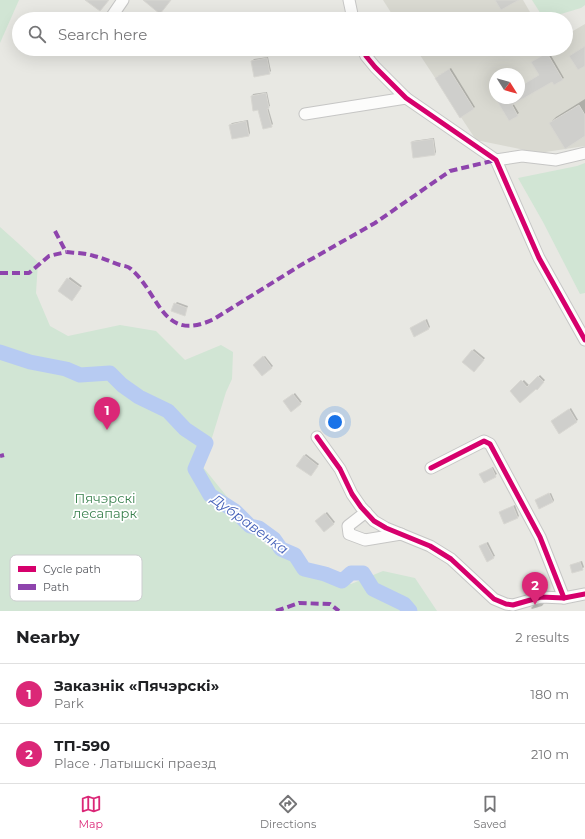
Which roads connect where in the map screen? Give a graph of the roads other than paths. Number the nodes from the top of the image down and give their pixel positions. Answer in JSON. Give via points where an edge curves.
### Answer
{"nodes":[{"id":1,"x":123,"y":0,"type":"edge"},
{"id":2,"x":349,"y":0,"type":"edge"},
{"id":3,"x":115,"y":12,"type":"edge"},
{"id":4,"x":352,"y":12,"type":"edge"},
{"id":5,"x":366,"y":56,"type":"edge"},
{"id":6,"x":406,"y":98,"type":"junction"},
{"id":7,"x":305,"y":114,"type":"dead end"},
{"id":8,"x":585,"y":153,"type":"edge"},
{"id":9,"x":496,"y":160,"type":"junction"},
{"id":10,"x":585,"y":340,"type":"edge"},
{"id":11,"x":317,"y":437,"type":"dead end"},
{"id":12,"x":431,"y":468,"type":"dead end"},
{"id":13,"x":366,"y":512,"type":"junction"},
{"id":14,"x":401,"y":534,"type":"junction"},
{"id":15,"x":585,"y":594,"type":"edge"},
{"id":16,"x":564,"y":598,"type":"junction"}],
"edges":[{"from":1,"to":3,"type":"street"},
{"from":2,"to":4,"type":"street"},
{"from":5,"to":6,"type":"street"},
{"from":6,"to":7,"type":"street"},
{"from":6,"to":9,"type":"street"},
{"from":8,"to":9,"type":"street","via":[[556,160],[522,156]]},
{"from":9,"to":10,"type":"street","via":[[539,258]]},
{"from":11,"to":13,"type":"street"},
{"from":12,"to":16,"type":"street","via":[[484,440],[490,444],[540,537]]},
{"from":13,"to":14,"type":"street","via":[[374,521]]},
{"from":13,"to":14,"type":"street","via":[[348,526],[349,534],[365,540]]},
{"from":14,"to":16,"type":"street","via":[[430,546],[451,559],[494,599],[506,604],[513,605],[542,597]]},
{"from":15,"to":16,"type":"street"}]}
